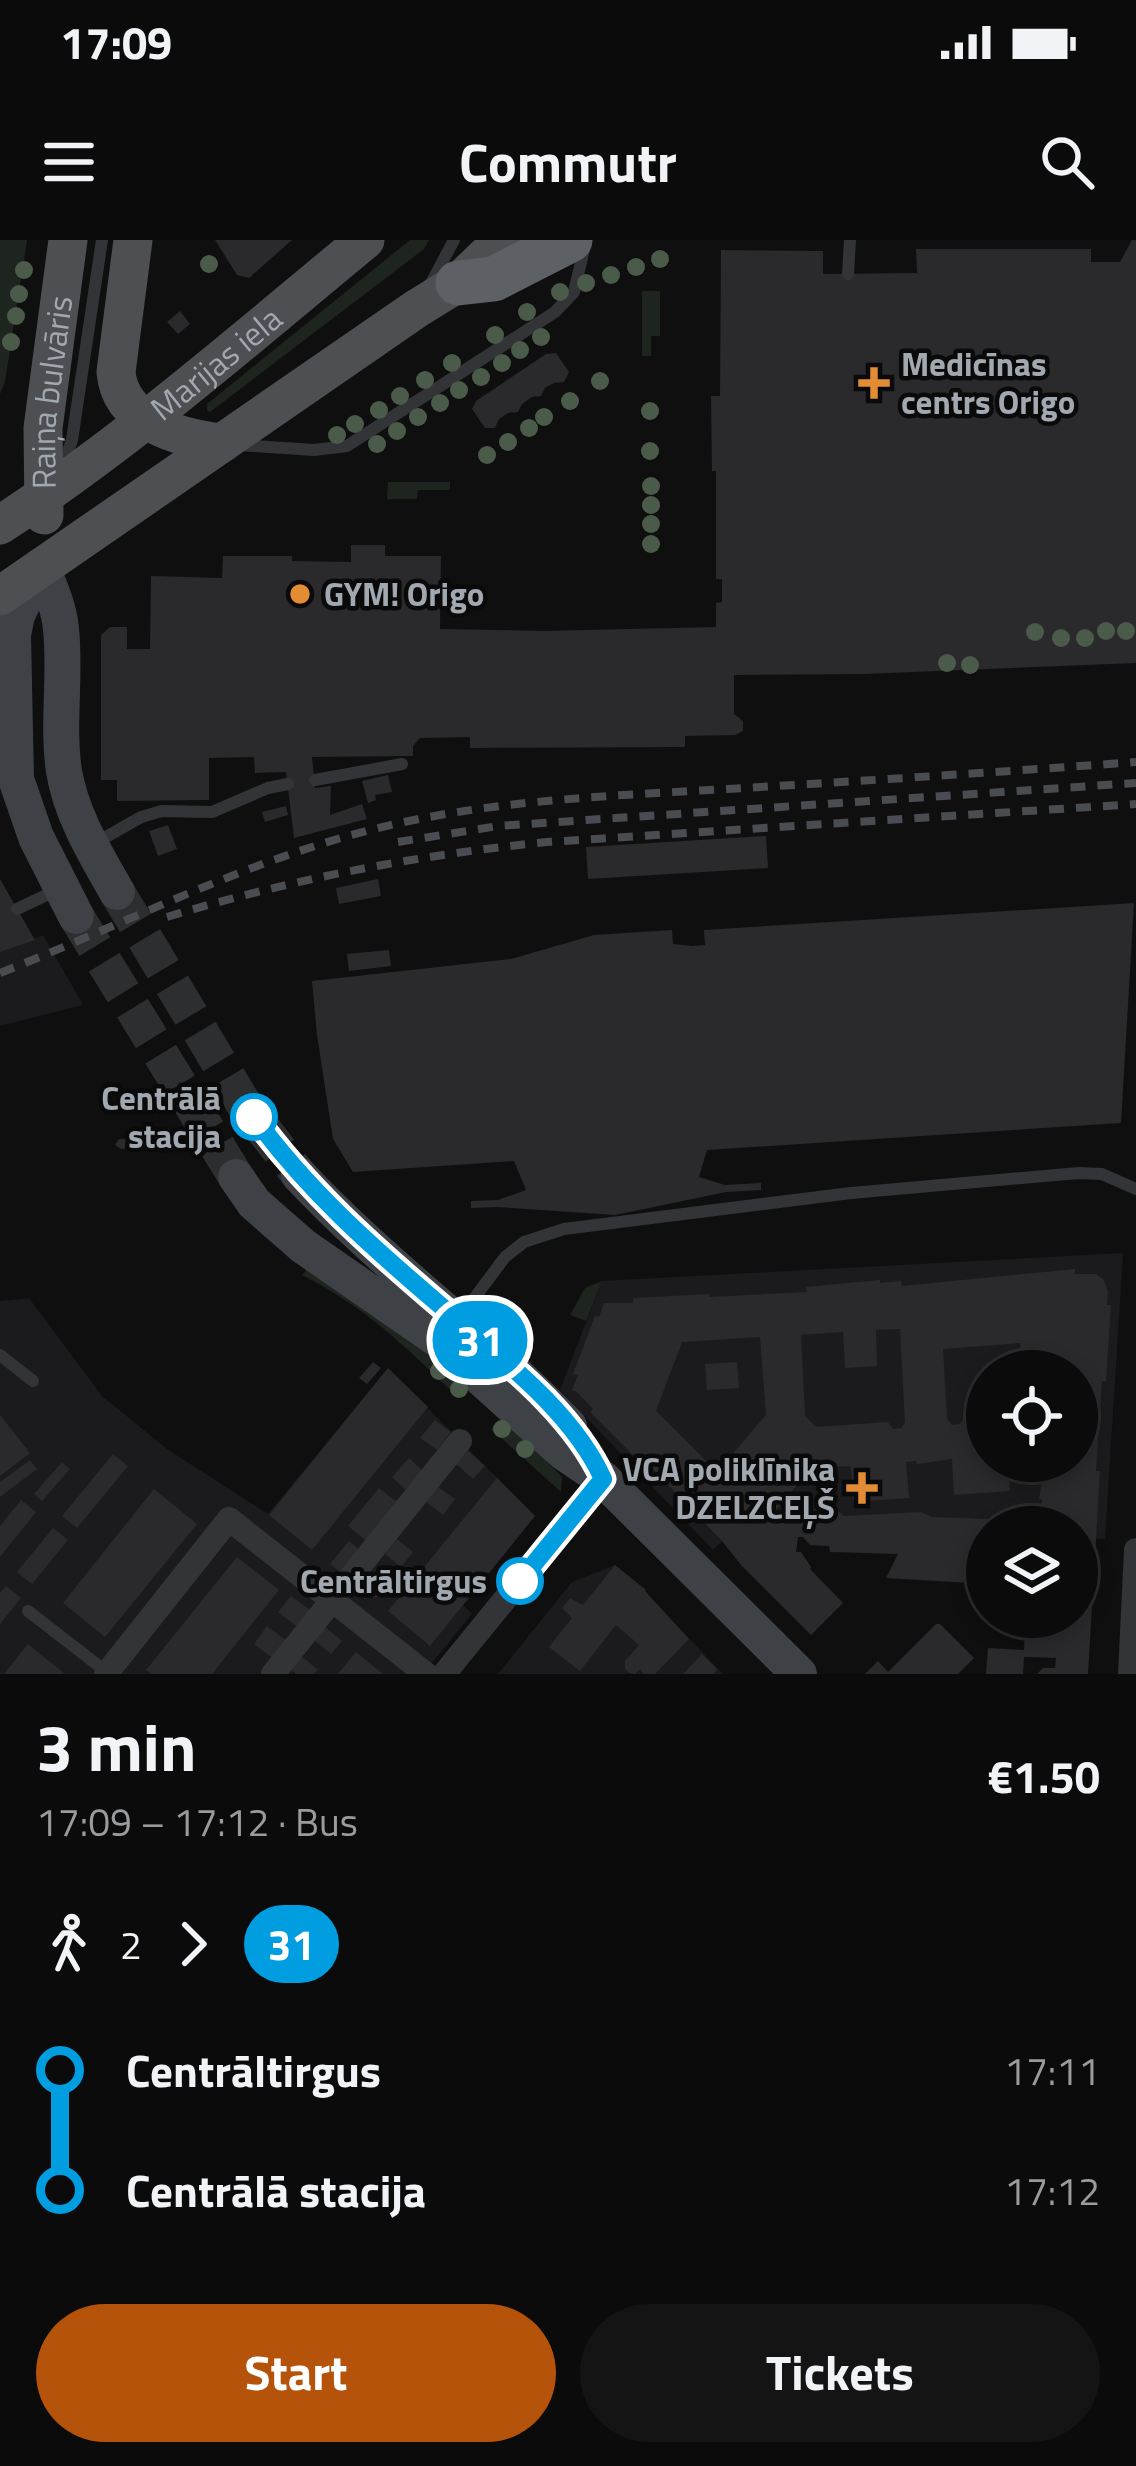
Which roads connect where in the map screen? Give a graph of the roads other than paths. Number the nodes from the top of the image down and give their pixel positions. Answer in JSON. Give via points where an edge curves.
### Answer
{"nodes":[{"id":1,"x":68,"y":240,"type":"edge"},
{"id":2,"x":102,"y":240,"type":"edge"},
{"id":3,"x":133,"y":240,"type":"edge"},
{"id":4,"x":365,"y":240,"type":"edge"},
{"id":5,"x":503,"y":240,"type":"edge"},
{"id":6,"x":570,"y":240,"type":"edge"},
{"id":7,"x":586,"y":240,"type":"edge"},
{"id":8,"x":850,"y":240,"type":"edge"},
{"id":9,"x":456,"y":262,"type":"edge"},
{"id":10,"x":848,"y":274,"type":"dead end"},
{"id":11,"x":145,"y":419,"type":"junction"},
{"id":12,"x":222,"y":443,"type":"junction"},
{"id":13,"x":45,"y":496,"type":"junction"},
{"id":14,"x":0,"y":525,"type":"edge"},
{"id":15,"x":0,"y":549,"type":"edge"},
{"id":16,"x":41,"y":566,"type":"junction"},
{"id":17,"x":0,"y":596,"type":"edge"},
{"id":18,"x":402,"y":764,"type":"dead end"},
{"id":19,"x":0,"y":779,"type":"edge"},
{"id":20,"x":314,"y":780,"type":"dead end"},
{"id":21,"x":288,"y":784,"type":"dead end"},
{"id":22,"x":30,"y":823,"type":"junction"},
{"id":23,"x":91,"y":846,"type":"junction"},
{"id":24,"x":117,"y":892,"type":"tunnel mouth"},
{"id":25,"x":68,"y":903,"type":"joint"},
{"id":26,"x":17,"y":909,"type":"dead end"},
{"id":27,"x":299,"y":1175,"type":"tunnel mouth"},
{"id":28,"x":236,"y":1178,"type":"tunnel mouth"},
{"id":29,"x":1136,"y":1189,"type":"edge"},
{"id":30,"x":458,"y":1321,"type":"junction"},
{"id":31,"x":0,"y":1355,"type":"edge"},
{"id":32,"x":33,"y":1381,"type":"dead end"},
{"id":33,"x":460,"y":1441,"type":"dead end"},
{"id":34,"x":603,"y":1479,"type":"junction"},
{"id":35,"x":1136,"y":1550,"type":"edge"},
{"id":36,"x":332,"y":1600,"type":"junction"},
{"id":37,"x":28,"y":1611,"type":"dead end"},
{"id":38,"x":108,"y":1674,"type":"edge"},
{"id":39,"x":273,"y":1674,"type":"edge"},
{"id":40,"x":426,"y":1674,"type":"edge"},
{"id":41,"x":445,"y":1674,"type":"edge"},
{"id":42,"x":799,"y":1674,"type":"edge"},
{"id":43,"x":1130,"y":1674,"type":"edge"}],
"edges":[{"from":1,"to":13,"type":"main road","name":"Raiņa bulvāris","via":[[43,428]]},
{"from":2,"to":13,"type":"lane","name":"Raiņa bulvāris","via":[[72,440]]},
{"from":3,"to":11,"type":"main road","name":"Raiņa bulvāris","via":[[116,372],[127,406]]},
{"from":4,"to":11,"type":"main road","name":"Marijas iela"},
{"from":5,"to":9,"type":"main road","name":"Marijas iela"},
{"from":6,"to":9,"type":"highway","via":[[494,279]]},
{"from":7,"to":12,"type":"lane","via":[[574,292],[555,312],[347,446]]},
{"from":8,"to":10,"type":"lane"},
{"from":9,"to":12,"type":"main road","name":"Marijas iela","via":[[416,309]]},
{"from":11,"to":12,"type":"main road","name":"Marijas iela"},
{"from":11,"to":13,"type":"main road"},
{"from":12,"to":16,"type":"main road"},
{"from":13,"to":14,"type":"main road"},
{"from":13,"to":16,"type":"main road"},
{"from":15,"to":16,"type":"main road"},
{"from":16,"to":17,"type":"main road"},
{"from":16,"to":22,"type":"street","via":[[14,635],[16,779]]},
{"from":16,"to":23,"type":"street","via":[[62,631],[64,770]]},
{"from":18,"to":20,"type":"lane"},
{"from":19,"to":22,"type":"street"},
{"from":21,"to":23,"type":"lane","via":[[212,812],[141,817]]},
{"from":22,"to":25,"type":"street"},
{"from":23,"to":24,"type":"street"},
{"from":25,"to":26,"type":"lane"},
{"from":27,"to":30,"type":"street"},
{"from":28,"to":34,"type":"street","via":[[303,1246],[440,1341]]},
{"from":29,"to":30,"type":"lane","via":[[1079,1173],[563,1229],[505,1257]]},
{"from":30,"to":34,"type":"street","via":[[578,1435]]},
{"from":31,"to":32,"type":"lane"},
{"from":33,"to":36,"type":"street"},
{"from":34,"to":41,"type":"street"},
{"from":34,"to":42,"type":"street"},
{"from":35,"to":43,"type":"street"},
{"from":36,"to":38,"type":"street","via":[[229,1519]]},
{"from":36,"to":39,"type":"street"},
{"from":36,"to":40,"type":"street"},
{"from":37,"to":38,"type":"lane"}]}
